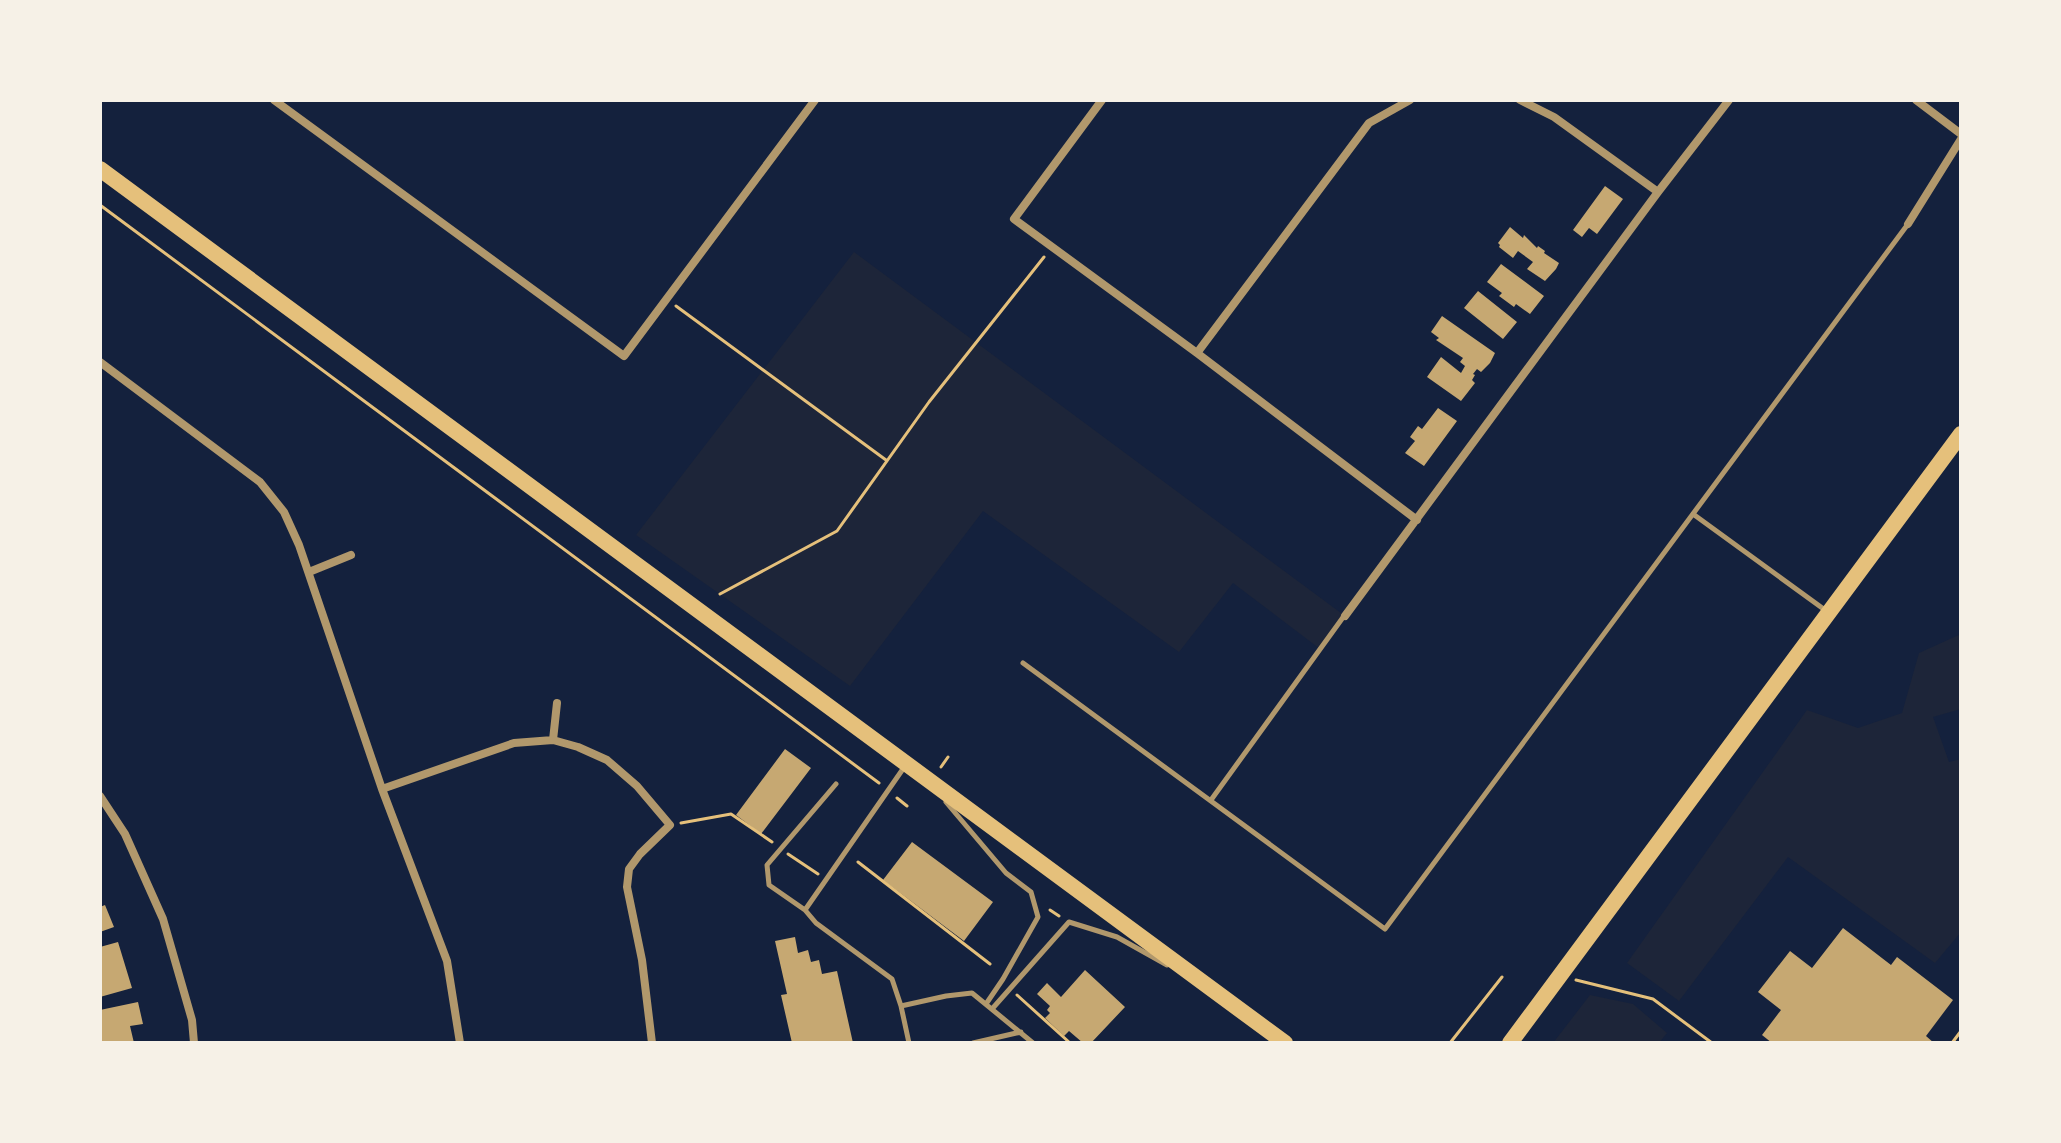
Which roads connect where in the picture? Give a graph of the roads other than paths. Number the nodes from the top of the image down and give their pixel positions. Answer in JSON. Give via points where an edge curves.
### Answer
{"nodes":[{"id":1,"x":274,"y":100,"type":"edge"},
{"id":2,"x":815,"y":100,"type":"edge"},
{"id":3,"x":1102,"y":100,"type":"edge"},
{"id":4,"x":1410,"y":100,"type":"edge"},
{"id":5,"x":1520,"y":100,"type":"edge"},
{"id":6,"x":1729,"y":100,"type":"edge"},
{"id":7,"x":1916,"y":100,"type":"edge"},
{"id":8,"x":1961,"y":137,"type":"edge"},
{"id":9,"x":100,"y":169,"type":"edge"},
{"id":10,"x":1658,"y":192,"type":"junction"},
{"id":11,"x":1908,"y":224,"type":"joint"},
{"id":12,"x":1197,"y":353,"type":"junction"},
{"id":13,"x":100,"y":362,"type":"edge"},
{"id":14,"x":1961,"y":434,"type":"edge"},
{"id":15,"x":1693,"y":514,"type":"junction"},
{"id":16,"x":1417,"y":520,"type":"junction"},
{"id":17,"x":351,"y":555,"type":"dead end"},
{"id":18,"x":309,"y":572,"type":"junction"},
{"id":19,"x":1830,"y":613,"type":"junction"},
{"id":20,"x":1345,"y":616,"type":"joint"},
{"id":21,"x":1023,"y":663,"type":"dead end"},
{"id":22,"x":557,"y":703,"type":"dead end"},
{"id":23,"x":553,"y":740,"type":"junction"},
{"id":24,"x":906,"y":765,"type":"junction"},
{"id":25,"x":930,"y":783,"type":"junction"},
{"id":26,"x":836,"y":784,"type":"dead end"},
{"id":27,"x":382,"y":789,"type":"junction"},
{"id":28,"x":100,"y":796,"type":"edge"},
{"id":29,"x":1211,"y":800,"type":"junction"},
{"id":30,"x":805,"y":910,"type":"junction"},
{"id":31,"x":1220,"y":995,"type":"junction"},
{"id":32,"x":986,"y":1004,"type":"junction"},
{"id":33,"x":901,"y":1006,"type":"junction"},
{"id":34,"x":992,"y":1009,"type":"junction"},
{"id":35,"x":1021,"y":1032,"type":"junction"},
{"id":36,"x":1510,"y":1042,"type":"edge"},
{"id":37,"x":194,"y":1043,"type":"edge"},
{"id":38,"x":460,"y":1043,"type":"edge"},
{"id":39,"x":652,"y":1043,"type":"edge"},
{"id":40,"x":909,"y":1043,"type":"edge"},
{"id":41,"x":973,"y":1043,"type":"edge"},
{"id":42,"x":1033,"y":1043,"type":"edge"},
{"id":43,"x":1285,"y":1043,"type":"edge"}],
"edges":[{"from":1,"to":2,"type":"street","via":[[624,356]]},
{"from":3,"to":12,"type":"street","via":[[1014,219]]},
{"from":4,"to":12,"type":"street","via":[[1369,123]]},
{"from":5,"to":10,"type":"street","via":[[1554,117]]},
{"from":6,"to":10,"type":"street"},
{"from":7,"to":8,"type":"street"},
{"from":8,"to":11,"type":"street"},
{"from":9,"to":24,"type":"main road"},
{"from":10,"to":16,"type":"street"},
{"from":11,"to":15,"type":"lane"},
{"from":12,"to":16,"type":"street"},
{"from":13,"to":18,"type":"street","via":[[260,482],[284,512]]},
{"from":14,"to":19,"type":"main road"},
{"from":15,"to":19,"type":"lane"},
{"from":15,"to":29,"type":"lane","via":[[1385,929]]},
{"from":16,"to":20,"type":"street"},
{"from":17,"to":18,"type":"street"},
{"from":18,"to":27,"type":"street"},
{"from":19,"to":36,"type":"main road"},
{"from":20,"to":29,"type":"lane"},
{"from":21,"to":29,"type":"lane"},
{"from":22,"to":23,"type":"street"},
{"from":23,"to":27,"type":"street","via":[[514,743]]},
{"from":23,"to":39,"type":"street","via":[[607,760],[670,825],[629,869],[627,887]]},
{"from":24,"to":25,"type":"main road"},
{"from":24,"to":30,"type":"lane"},
{"from":25,"to":31,"type":"main road"},
{"from":25,"to":32,"type":"lane","via":[[1006,873],[1031,892],[1038,917]]},
{"from":26,"to":30,"type":"lane","via":[[767,865],[769,885]]},
{"from":27,"to":38,"type":"street","via":[[447,961]]},
{"from":28,"to":37,"type":"street","via":[[125,834],[163,919]]},
{"from":30,"to":33,"type":"lane","via":[[892,979]]},
{"from":31,"to":34,"type":"lane","via":[[1117,937],[1069,922]]},
{"from":31,"to":43,"type":"main road"},
{"from":32,"to":33,"type":"lane","via":[[972,993]]},
{"from":32,"to":34,"type":"lane"},
{"from":33,"to":40,"type":"lane"},
{"from":34,"to":35,"type":"lane"},
{"from":35,"to":41,"type":"lane"},
{"from":35,"to":42,"type":"lane"}]}
